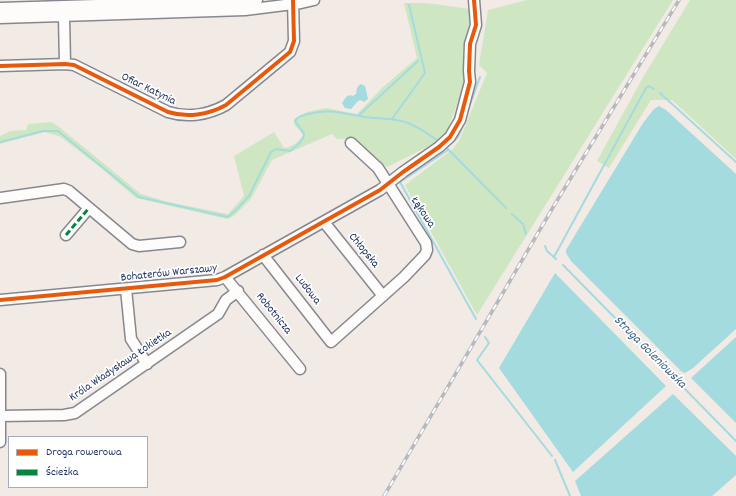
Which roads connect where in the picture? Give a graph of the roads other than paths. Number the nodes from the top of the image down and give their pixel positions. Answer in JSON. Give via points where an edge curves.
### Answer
{"nodes":[{"id":1,"x":257,"y":0,"type":"edge"},
{"id":2,"x":313,"y":0,"type":"edge"},
{"id":3,"x":474,"y":0,"type":"edge"},
{"id":4,"x":293,"y":2,"type":"edge"},
{"id":5,"x":215,"y":4,"type":"edge"},
{"id":6,"x":0,"y":8,"type":"edge"},
{"id":7,"x":64,"y":17,"type":"junction"},
{"id":8,"x":0,"y":18,"type":"edge"},
{"id":9,"x":65,"y":64,"type":"junction"},
{"id":10,"x":0,"y":66,"type":"edge"},
{"id":11,"x":351,"y":143,"type":"dead end"},
{"id":12,"x":387,"y":185,"type":"junction"},
{"id":13,"x":0,"y":198,"type":"edge"},
{"id":14,"x":89,"y":208,"type":"junction"},
{"id":15,"x":324,"y":222,"type":"junction"},
{"id":16,"x":66,"y":235,"type":"dead end"},
{"id":17,"x":180,"y":242,"type":"dead end"},
{"id":18,"x":263,"y":255,"type":"junction"},
{"id":19,"x":225,"y":277,"type":"junction"},
{"id":20,"x":126,"y":289,"type":"junction"},
{"id":21,"x":238,"y":291,"type":"junction"},
{"id":22,"x":383,"y":296,"type":"junction"},
{"id":23,"x":0,"y":300,"type":"edge"},
{"id":24,"x":147,"y":364,"type":"junction"},
{"id":25,"x":300,"y":368,"type":"dead end"},
{"id":26,"x":0,"y":374,"type":"edge"},
{"id":27,"x":0,"y":416,"type":"edge"},
{"id":28,"x":0,"y":442,"type":"edge"}],
"edges":[{"from":1,"to":5,"type":"street"},
{"from":2,"to":4,"type":"street"},
{"from":3,"to":12,"type":"street","name":"Bohaterów Warszawy","via":[[476,25],[470,44],[470,82],[460,120],[450,137],[439,147]]},
{"from":4,"to":5,"type":"street","via":[[258,8]]},
{"from":4,"to":9,"type":"street","name":"Ofiar Katynia","via":[[294,41],[290,52],[226,105],[206,114],[184,115],[168,112],[81,68]]},
{"from":5,"to":6,"type":"street"},
{"from":5,"to":7,"type":"street"},
{"from":7,"to":8,"type":"street"},
{"from":7,"to":9,"type":"street"},
{"from":9,"to":10,"type":"street","name":"Ofiar Katynia"},
{"from":11,"to":12,"type":"street","name":"Łąkowa","via":[[378,168]]},
{"from":12,"to":15,"type":"street","name":"Bohaterów Warszawy"},
{"from":12,"to":22,"type":"street","name":"Łąkowa","via":[[426,243],[427,250],[404,278]]},
{"from":13,"to":14,"type":"street","via":[[64,189]]},
{"from":14,"to":16,"type":"street"},
{"from":14,"to":17,"type":"street","via":[[135,246]]},
{"from":15,"to":18,"type":"street","name":"Bohaterów Warszawy"},
{"from":15,"to":22,"type":"street","name":"Chłopska"},
{"from":18,"to":19,"type":"street","name":"Bohaterów Warszawy"},
{"from":18,"to":22,"type":"street","name":"Ludowa","via":[[330,342]]},
{"from":19,"to":20,"type":"street","name":"Bohaterów Warszawy"},
{"from":19,"to":21,"type":"street","name":"Robotnicza"},
{"from":20,"to":23,"type":"street","name":"Bohaterów Warszawy"},
{"from":20,"to":24,"type":"street","via":[[131,339]]},
{"from":21,"to":24,"type":"street","name":"Króla Władysława Łokietka","via":[[226,300],[218,314]]},
{"from":21,"to":25,"type":"street","name":"Robotnicza"},
{"from":24,"to":27,"type":"street","name":"Króla Władysława Łokietka","via":[[75,413]]},
{"from":26,"to":27,"type":"street"},
{"from":27,"to":28,"type":"street"}]}
